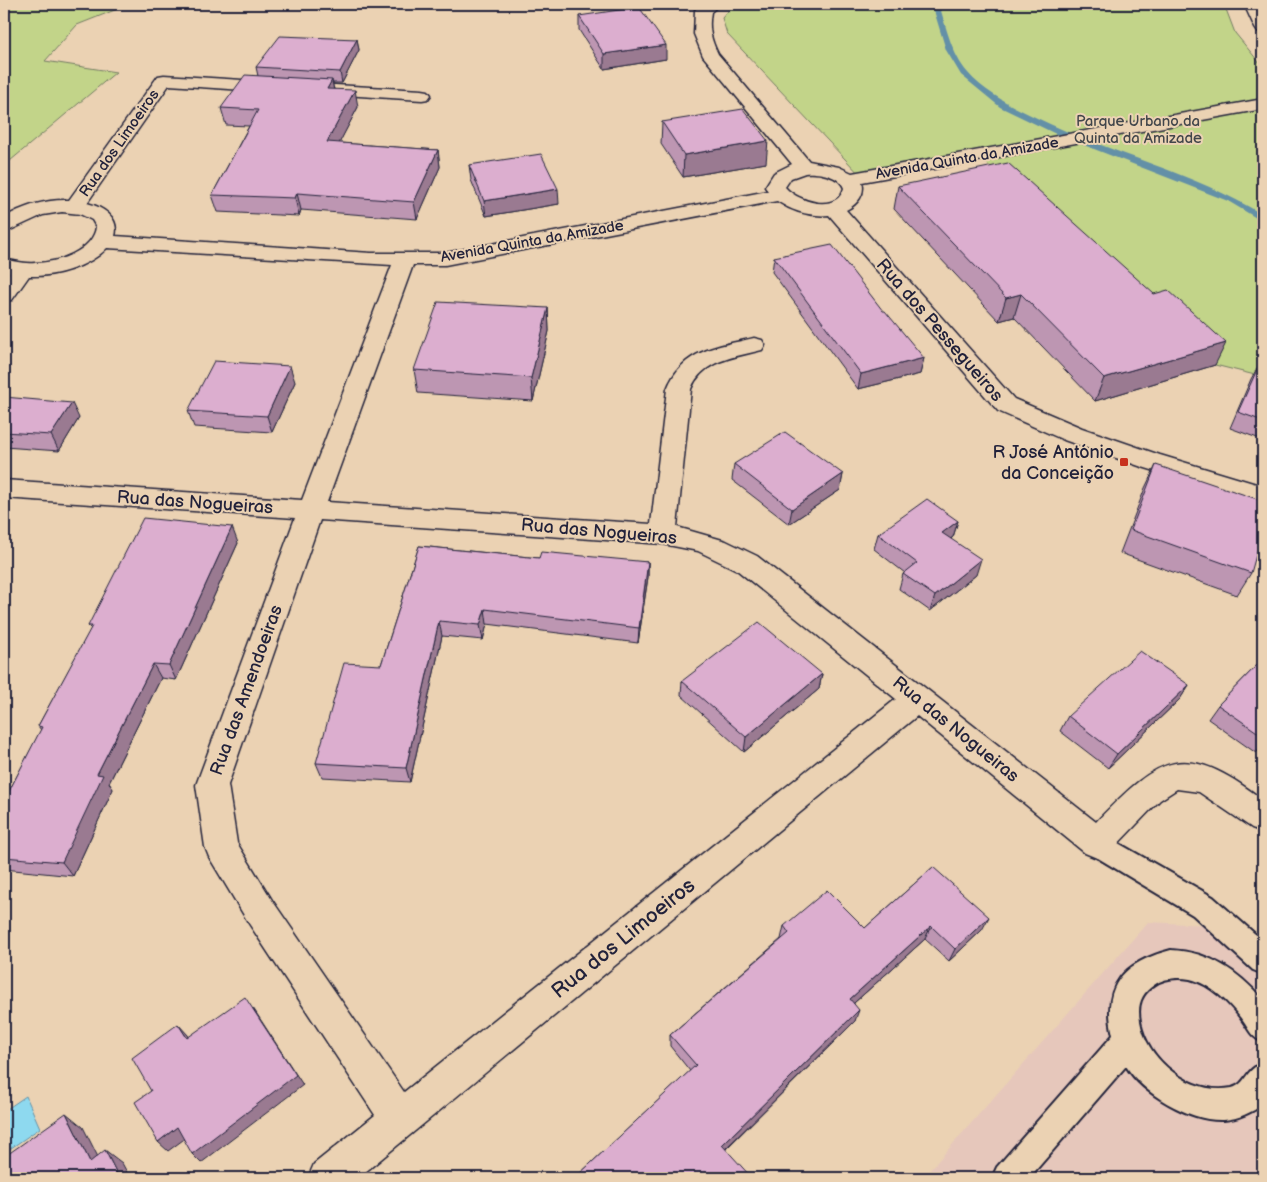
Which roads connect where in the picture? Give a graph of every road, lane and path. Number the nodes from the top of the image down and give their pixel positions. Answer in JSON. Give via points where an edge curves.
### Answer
{"nodes":[{"id":1,"x":712,"y":4,"type":"edge"},
{"id":2,"x":1252,"y":4,"type":"edge"},
{"id":3,"x":1263,"y":28,"type":"edge"},
{"id":4,"x":422,"y":96,"type":"dead end"},
{"id":5,"x":1263,"y":104,"type":"edge"},
{"id":6,"x":804,"y":167,"type":"junction"},
{"id":7,"x":849,"y":179,"type":"junction"},
{"id":8,"x":779,"y":195,"type":"junction"},
{"id":9,"x":74,"y":207,"type":"junction"},
{"id":10,"x":833,"y":207,"type":"junction"},
{"id":11,"x":4,"y":227,"type":"edge"},
{"id":12,"x":102,"y":241,"type":"junction"},
{"id":13,"x":405,"y":259,"type":"junction"},
{"id":14,"x":13,"y":267,"type":"edge"},
{"id":15,"x":4,"y":295,"type":"edge"},
{"id":16,"x":754,"y":345,"type":"dead end"},
{"id":17,"x":4,"y":489,"type":"edge"},
{"id":18,"x":1263,"y":496,"type":"edge"},
{"id":19,"x":311,"y":510,"type":"junction"},
{"id":20,"x":663,"y":534,"type":"junction"},
{"id":21,"x":918,"y":698,"type":"junction"},
{"id":22,"x":1263,"y":818,"type":"edge"},
{"id":23,"x":1097,"y":843,"type":"junction"},
{"id":24,"x":1263,"y":960,"type":"edge"},
{"id":25,"x":1261,"y":1018,"type":"edge"},
{"id":26,"x":1129,"y":1040,"type":"junction"},
{"id":27,"x":1263,"y":1078,"type":"edge"},
{"id":28,"x":400,"y":1119,"type":"junction"},
{"id":29,"x":328,"y":1178,"type":"edge"},
{"id":30,"x":1008,"y":1178,"type":"edge"}],
"edges":[{"from":1,"to":6,"type":"street","via":[[703,10],[700,23],[702,40],[711,56]]},
{"from":2,"to":3,"type":"street"},
{"from":4,"to":9,"type":"street","name":"Rua dos Limoeiros","via":[[164,80]]},
{"from":5,"to":7,"type":"street","name":"Avenida Quinta da Amizade"},
{"from":6,"to":7,"type":"street","via":[[826,168]]},
{"from":6,"to":8,"type":"street","via":[[785,172],[777,179],[775,187]]},
{"from":7,"to":10,"type":"street","name":"Avenida Quinta da Amizade","via":[[852,196]]},
{"from":8,"to":10,"type":"street","via":[[802,207]]},
{"from":8,"to":13,"type":"street","name":"Avenida Quinta da Amizade","via":[[445,259]]},
{"from":9,"to":11,"type":"street","via":[[30,212]]},
{"from":9,"to":12,"type":"street","via":[[103,218],[107,229]]},
{"from":10,"to":18,"type":"street","name":"Rua dos Pessegueiros","via":[[1006,405],[1108,446]]},
{"from":12,"to":13,"type":"street","name":"Avenida Quinta da Amizade"},
{"from":12,"to":14,"type":"street","via":[[68,263],[45,269]]},
{"from":13,"to":19,"type":"street","name":"Rua das Amendoeiras"},
{"from":14,"to":15,"type":"street"},
{"from":16,"to":20,"type":"street","via":[[706,357],[683,378],[679,389]]},
{"from":17,"to":19,"type":"street","name":"Rua das Nogueiras"},
{"from":19,"to":20,"type":"street","name":"Rua das Nogueiras"},
{"from":19,"to":28,"type":"street","name":"Rua das Amendoeiras","via":[[212,785],[221,847],[260,911]]},
{"from":20,"to":21,"type":"street","name":"Rua das Nogueiras","via":[[734,554]]},
{"from":21,"to":23,"type":"street","name":"Rua das Nogueiras"},
{"from":21,"to":28,"type":"street","name":"Rua dos Limoeiros"},
{"from":22,"to":23,"type":"street","via":[[1217,785],[1194,776],[1172,776],[1155,785]]},
{"from":23,"to":24,"type":"lane","via":[[1203,906]]},
{"from":25,"to":26,"type":"lane","via":[[1234,987],[1211,972],[1186,964],[1166,964],[1146,971],[1130,986],[1124,1010]]},
{"from":26,"to":27,"type":"lane","via":[[1143,1065],[1157,1079],[1181,1096],[1207,1104],[1222,1105],[1245,1099],[1259,1089]]},
{"from":26,"to":30,"type":"lane"},
{"from":28,"to":29,"type":"street","name":"Rua dos Limoeiros"}]}
